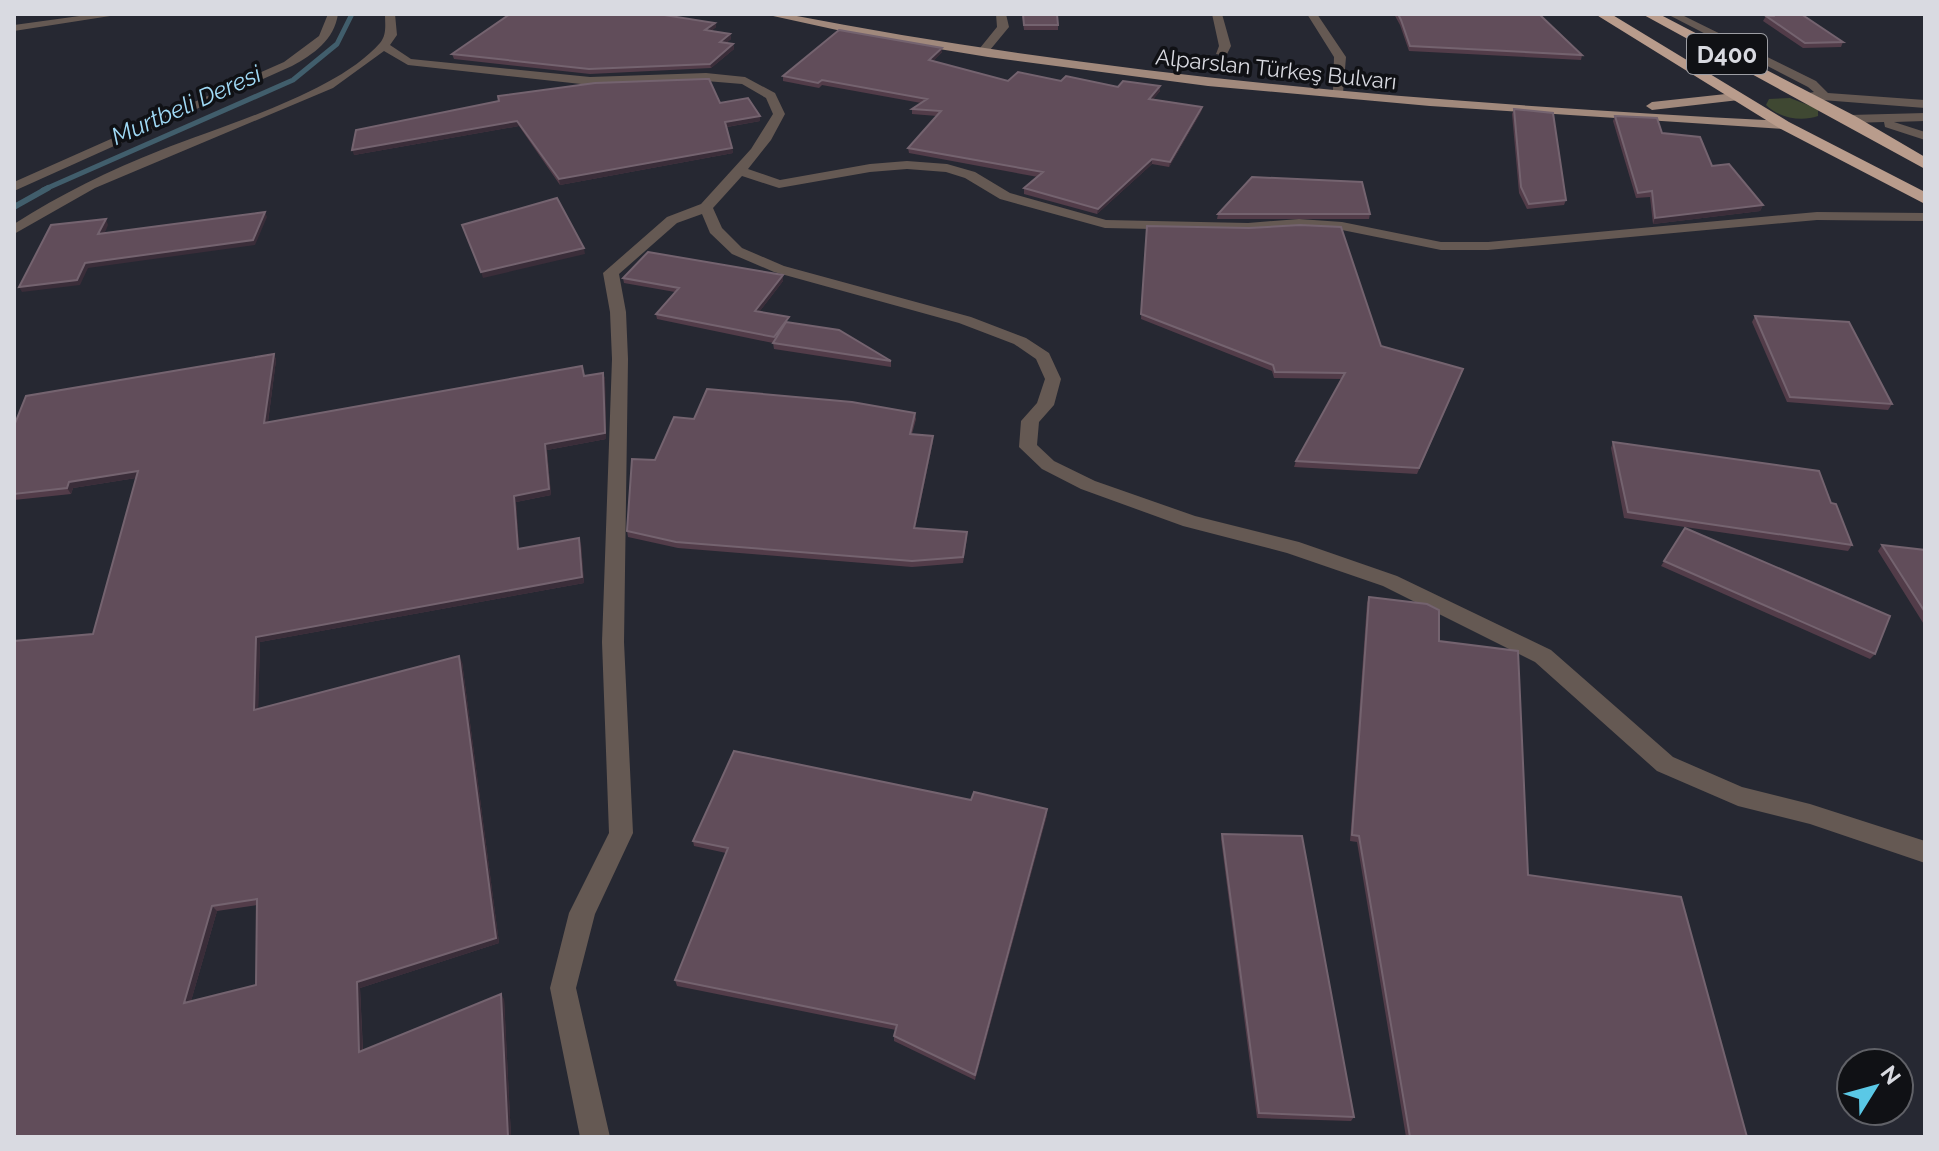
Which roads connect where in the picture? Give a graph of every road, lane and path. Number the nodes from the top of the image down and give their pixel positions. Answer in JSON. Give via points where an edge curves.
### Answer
{"nodes":[{"id":1,"x":118,"y":14,"type":"edge"},
{"id":2,"x":333,"y":14,"type":"edge"},
{"id":3,"x":390,"y":14,"type":"edge"},
{"id":4,"x":769,"y":14,"type":"edge"},
{"id":5,"x":798,"y":14,"type":"edge"},
{"id":6,"x":1001,"y":14,"type":"edge"},
{"id":7,"x":1217,"y":14,"type":"edge"},
{"id":8,"x":1312,"y":14,"type":"edge"},
{"id":9,"x":1602,"y":14,"type":"edge"},
{"id":10,"x":1649,"y":14,"type":"edge"},
{"id":11,"x":1672,"y":14,"type":"edge"},
{"id":12,"x":14,"y":28,"type":"edge"},
{"id":13,"x":384,"y":46,"type":"junction"},
{"id":14,"x":986,"y":48,"type":"junction"},
{"id":15,"x":1222,"y":54,"type":"dead end"},
{"id":16,"x":1339,"y":90,"type":"junction"},
{"id":17,"x":1804,"y":95,"type":"junction"},
{"id":18,"x":1824,"y":96,"type":"junction"},
{"id":19,"x":1735,"y":97,"type":"junction"},
{"id":20,"x":1925,"y":104,"type":"edge"},
{"id":21,"x":1850,"y":119,"type":"junction"},
{"id":22,"x":1873,"y":119,"type":"junction"},
{"id":23,"x":1925,"y":119,"type":"edge"},
{"id":24,"x":1784,"y":125,"type":"junction"},
{"id":25,"x":1925,"y":135,"type":"edge"},
{"id":26,"x":1925,"y":164,"type":"edge"},
{"id":27,"x":741,"y":171,"type":"junction"},
{"id":28,"x":14,"y":187,"type":"edge"},
{"id":29,"x":1925,"y":199,"type":"edge"},
{"id":30,"x":706,"y":207,"type":"junction"},
{"id":31,"x":1925,"y":217,"type":"edge"},
{"id":32,"x":14,"y":230,"type":"edge"},
{"id":33,"x":1925,"y":852,"type":"edge"},
{"id":34,"x":595,"y":1137,"type":"edge"}],
"edges":[{"from":1,"to":12,"type":"street"},
{"from":2,"to":28,"type":"street","via":[[322,40],[288,64]]},
{"from":3,"to":13,"type":"street","via":[[391,35]]},
{"from":4,"to":24,"type":"main road","name":"Alparslan Türkeş Bulvarı","via":[[918,44],[1164,79],[1497,109]]},
{"from":5,"to":14,"type":"main road","name":"Alparslan Türkeş Bulvarı"},
{"from":6,"to":14,"type":"street","via":[[1003,27]]},
{"from":7,"to":15,"type":"street"},
{"from":8,"to":16,"type":"street","via":[[1340,57]]},
{"from":9,"to":19,"type":"highway","number":"D400"},
{"from":10,"to":17,"type":"highway","number":"D400"},
{"from":11,"to":18,"type":"street","via":[[1812,84]]},
{"from":13,"to":27,"type":"street","via":[[408,62],[538,77],[745,81],[771,96],[779,114]]},
{"from":13,"to":32,"type":"street","via":[[332,84],[78,190]]},
{"from":14,"to":16,"type":"main road","name":"Alparslan Türkeş Bulvarı"},
{"from":16,"to":19,"type":"main road","name":"Alparslan Türkeş Bulvarı","via":[[1621,105]]},
{"from":17,"to":18,"type":"street"},
{"from":17,"to":19,"type":"highway","via":[[1769,92]]},
{"from":17,"to":21,"type":"highway","number":"D400"},
{"from":18,"to":20,"type":"street"},
{"from":19,"to":24,"type":"highway","number":"D400"},
{"from":21,"to":22,"type":"street"},
{"from":21,"to":24,"type":"highway"},
{"from":21,"to":26,"type":"highway","number":"D400"},
{"from":22,"to":23,"type":"street"},
{"from":22,"to":25,"type":"street"},
{"from":23,"to":25,"type":"street","via":[[1917,123]]},
{"from":24,"to":29,"type":"highway","number":"D400"},
{"from":27,"to":30,"type":"street"},
{"from":27,"to":31,"type":"street","via":[[779,184],[870,168],[947,168],[1005,196],[1105,224],[1299,223],[1441,246],[1817,216]]},
{"from":30,"to":33,"type":"street","via":[[715,230],[737,251],[779,269],[965,320],[1043,356],[1053,379],[1045,405],[1030,421],[1028,447],[1048,465],[1190,521],[1292,547],[1390,581],[1543,656],[1665,764],[1738,796]]},
{"from":30,"to":34,"type":"street","via":[[672,220],[611,273],[620,359],[613,642],[621,833],[582,913],[563,988]]}]}
